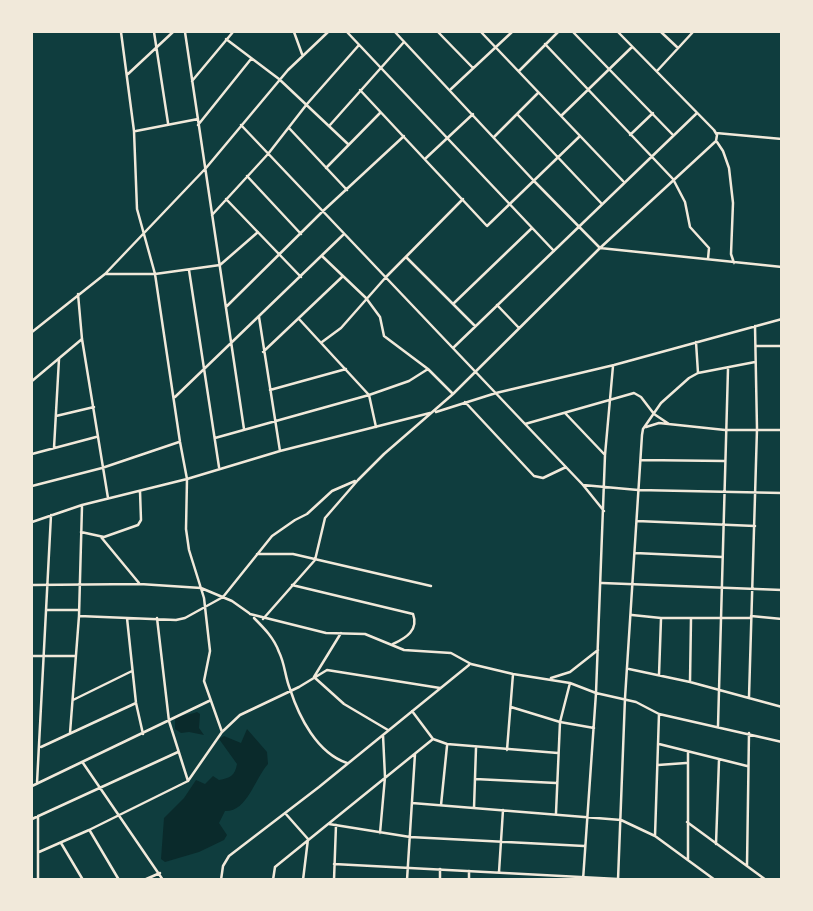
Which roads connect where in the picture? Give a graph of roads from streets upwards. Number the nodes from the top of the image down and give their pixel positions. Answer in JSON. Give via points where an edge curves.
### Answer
{"nodes":[{"id":1,"x":121,"y":32,"type":"edge"},
{"id":2,"x":154,"y":32,"type":"edge"},
{"id":3,"x":173,"y":32,"type":"edge"},
{"id":4,"x":185,"y":32,"type":"edge"},
{"id":5,"x":233,"y":32,"type":"edge"},
{"id":6,"x":294,"y":32,"type":"edge"},
{"id":7,"x":328,"y":32,"type":"edge"},
{"id":8,"x":346,"y":32,"type":"edge"},
{"id":9,"x":395,"y":32,"type":"edge"},
{"id":10,"x":438,"y":32,"type":"edge"},
{"id":11,"x":481,"y":32,"type":"edge"},
{"id":12,"x":512,"y":32,"type":"edge"},
{"id":13,"x":558,"y":32,"type":"edge"},
{"id":14,"x":573,"y":32,"type":"edge"},
{"id":15,"x":618,"y":32,"type":"edge"},
{"id":16,"x":662,"y":32,"type":"edge"},
{"id":17,"x":692,"y":32,"type":"edge"},
{"id":18,"x":226,"y":40,"type":"junction"},
{"id":19,"x":404,"y":42,"type":"junction"},
{"id":20,"x":545,"y":44,"type":"junction"},
{"id":21,"x":359,"y":46,"type":"junction"},
{"id":22,"x":157,"y":47,"type":"junction"},
{"id":23,"x":496,"y":47,"type":"junction"},
{"id":24,"x":632,"y":47,"type":"junction"},
{"id":25,"x":678,"y":48,"type":"junction"},
{"id":26,"x":302,"y":54,"type":"junction"},
{"id":27,"x":251,"y":58,"type":"junction"},
{"id":28,"x":380,"y":67,"type":"junction"},
{"id":29,"x":473,"y":68,"type":"junction"},
{"id":30,"x":609,"y":69,"type":"junction"},
{"id":31,"x":519,"y":71,"type":"junction"},
{"id":32,"x":657,"y":72,"type":"junction"},
{"id":33,"x":128,"y":74,"type":"junction"},
{"id":34,"x":279,"y":79,"type":"junction"},
{"id":35,"x":192,"y":81,"type":"junction"},
{"id":36,"x":451,"y":89,"type":"junction"},
{"id":37,"x":360,"y":90,"type":"junction"},
{"id":38,"x":587,"y":90,"type":"junction"},
{"id":39,"x":539,"y":93,"type":"junction"},
{"id":40,"x":307,"y":104,"type":"junction"},
{"id":41,"x":381,"y":112,"type":"junction"},
{"id":42,"x":653,"y":113,"type":"junction"},
{"id":43,"x":696,"y":113,"type":"junction"},
{"id":44,"x":473,"y":114,"type":"junction"},
{"id":45,"x":517,"y":114,"type":"junction"},
{"id":46,"x":562,"y":115,"type":"junction"},
{"id":47,"x":198,"y":119,"type":"junction"},
{"id":48,"x":168,"y":123,"type":"junction"},
{"id":49,"x":198,"y":125,"type":"junction"},
{"id":50,"x":241,"y":125,"type":"junction"},
{"id":51,"x":330,"y":125,"type":"junction"},
{"id":52,"x":289,"y":128,"type":"junction"},
{"id":53,"x":134,"y":131,"type":"junction"},
{"id":54,"x":716,"y":133,"type":"junction"},
{"id":55,"x":630,"y":135,"type":"junction"},
{"id":56,"x":674,"y":135,"type":"junction"},
{"id":57,"x":404,"y":136,"type":"junction"},
{"id":58,"x":580,"y":136,"type":"junction"},
{"id":59,"x":447,"y":137,"type":"junction"},
{"id":60,"x":494,"y":137,"type":"junction"},
{"id":61,"x":782,"y":139,"type":"edge"},
{"id":62,"x":716,"y":141,"type":"junction"},
{"id":63,"x":349,"y":145,"type":"junction"},
{"id":64,"x":268,"y":154,"type":"junction"},
{"id":65,"x":651,"y":157,"type":"junction"},
{"id":66,"x":425,"y":158,"type":"junction"},
{"id":67,"x":558,"y":158,"type":"junction"},
{"id":68,"x":326,"y":167,"type":"junction"},
{"id":69,"x":206,"y":168,"type":"junction"},
{"id":70,"x":247,"y":176,"type":"junction"},
{"id":71,"x":673,"y":179,"type":"junction"},
{"id":72,"x":534,"y":181,"type":"junction"},
{"id":73,"x":624,"y":182,"type":"junction"},
{"id":74,"x":346,"y":190,"type":"junction"},
{"id":75,"x":226,"y":199,"type":"junction"},
{"id":76,"x":463,"y":199,"type":"junction"},
{"id":77,"x":602,"y":204,"type":"junction"},
{"id":78,"x":510,"y":205,"type":"junction"},
{"id":79,"x":323,"y":211,"type":"junction"},
{"id":80,"x":212,"y":215,"type":"junction"},
{"id":81,"x":532,"y":228,"type":"junction"},
{"id":82,"x":578,"y":228,"type":"junction"},
{"id":83,"x":258,"y":232,"type":"junction"},
{"id":84,"x":301,"y":233,"type":"junction"},
{"id":85,"x":143,"y":234,"type":"junction"},
{"id":86,"x":344,"y":234,"type":"junction"},
{"id":87,"x":600,"y":248,"type":"junction"},
{"id":88,"x":554,"y":250,"type":"junction"},
{"id":89,"x":280,"y":256,"type":"junction"},
{"id":90,"x":321,"y":256,"type":"junction"},
{"id":91,"x":406,"y":257,"type":"junction"},
{"id":92,"x":708,"y":260,"type":"junction"},
{"id":93,"x":734,"y":263,"type":"junction"},
{"id":94,"x":220,"y":265,"type":"junction"},
{"id":95,"x":782,"y":267,"type":"edge"},
{"id":96,"x":189,"y":270,"type":"junction"},
{"id":97,"x":106,"y":274,"type":"junction"},
{"id":98,"x":155,"y":274,"type":"junction"},
{"id":99,"x":301,"y":277,"type":"junction"},
{"id":100,"x":342,"y":277,"type":"junction"},
{"id":101,"x":386,"y":277,"type":"junction"},
{"id":102,"x":78,"y":295,"type":"junction"},
{"id":103,"x":366,"y":298,"type":"junction"},
{"id":104,"x":453,"y":304,"type":"junction"},
{"id":105,"x":497,"y":305,"type":"junction"},
{"id":106,"x":227,"y":306,"type":"junction"},
{"id":107,"x":259,"y":317,"type":"junction"},
{"id":108,"x":782,"y":318,"type":"edge"},
{"id":109,"x":299,"y":319,"type":"junction"},
{"id":110,"x":475,"y":326,"type":"junction"},
{"id":111,"x":755,"y":326,"type":"junction"},
{"id":112,"x":519,"y":328,"type":"junction"},
{"id":113,"x":32,"y":332,"type":"edge"},
{"id":114,"x":82,"y":339,"type":"junction"},
{"id":115,"x":696,"y":341,"type":"junction"},
{"id":116,"x":322,"y":342,"type":"junction"},
{"id":117,"x":231,"y":343,"type":"junction"},
{"id":118,"x":756,"y":346,"type":"junction"},
{"id":119,"x":782,"y":346,"type":"edge"},
{"id":120,"x":453,"y":348,"type":"junction"},
{"id":121,"x":263,"y":352,"type":"junction"},
{"id":122,"x":59,"y":359,"type":"junction"},
{"id":123,"x":755,"y":362,"type":"junction"},
{"id":124,"x":614,"y":365,"type":"junction"},
{"id":125,"x":205,"y":368,"type":"junction"},
{"id":126,"x":346,"y":369,"type":"junction"},
{"id":127,"x":428,"y":369,"type":"junction"},
{"id":128,"x":728,"y":369,"type":"junction"},
{"id":129,"x":475,"y":371,"type":"junction"},
{"id":130,"x":698,"y":373,"type":"junction"},
{"id":131,"x":32,"y":381,"type":"edge"},
{"id":132,"x":270,"y":390,"type":"junction"},
{"id":133,"x":496,"y":393,"type":"junction"},
{"id":134,"x":453,"y":394,"type":"junction"},
{"id":135,"x":369,"y":395,"type":"junction"},
{"id":136,"x":175,"y":397,"type":"junction"},
{"id":137,"x":612,"y":398,"type":"junction"},
{"id":138,"x":465,"y":402,"type":"junction"},
{"id":139,"x":94,"y":407,"type":"junction"},
{"id":140,"x":433,"y":412,"type":"junction"},
{"id":141,"x":565,"y":413,"type":"junction"},
{"id":142,"x":654,"y":414,"type":"junction"},
{"id":143,"x":56,"y":416,"type":"junction"},
{"id":144,"x":275,"y":420,"type":"junction"},
{"id":145,"x":525,"y":424,"type":"junction"},
{"id":146,"x":669,"y":424,"type":"junction"},
{"id":147,"x":376,"y":427,"type":"junction"},
{"id":148,"x":244,"y":429,"type":"junction"},
{"id":149,"x":643,"y":429,"type":"junction"},
{"id":150,"x":757,"y":429,"type":"junction"},
{"id":151,"x":782,"y":429,"type":"edge"},
{"id":152,"x":725,"y":430,"type":"junction"},
{"id":153,"x":97,"y":437,"type":"junction"},
{"id":154,"x":215,"y":438,"type":"junction"},
{"id":155,"x":180,"y":442,"type":"junction"},
{"id":156,"x":54,"y":448,"type":"junction"},
{"id":157,"x":280,"y":451,"type":"junction"},
{"id":158,"x":32,"y":454,"type":"edge"},
{"id":159,"x":605,"y":455,"type":"junction"},
{"id":160,"x":640,"y":460,"type":"junction"},
{"id":161,"x":725,"y":461,"type":"junction"},
{"id":162,"x":566,"y":467,"type":"junction"},
{"id":163,"x":102,"y":468,"type":"junction"},
{"id":164,"x":219,"y":469,"type":"junction"},
{"id":165,"x":187,"y":480,"type":"junction"},
{"id":166,"x":358,"y":480,"type":"junction"},
{"id":167,"x":583,"y":485,"type":"junction"},
{"id":168,"x":32,"y":486,"type":"edge"},
{"id":169,"x":605,"y":488,"type":"junction"},
{"id":170,"x":638,"y":490,"type":"junction"},
{"id":171,"x":140,"y":491,"type":"junction"},
{"id":172,"x":755,"y":491,"type":"junction"},
{"id":173,"x":723,"y":492,"type":"junction"},
{"id":174,"x":782,"y":493,"type":"edge"},
{"id":175,"x":107,"y":498,"type":"junction"},
{"id":176,"x":82,"y":505,"type":"junction"},
{"id":177,"x":604,"y":511,"type":"junction"},
{"id":178,"x":51,"y":515,"type":"junction"},
{"id":179,"x":636,"y":521,"type":"junction"},
{"id":180,"x":32,"y":522,"type":"edge"},
{"id":181,"x":722,"y":525,"type":"junction"},
{"id":182,"x":755,"y":526,"type":"junction"},
{"id":183,"x":81,"y":533,"type":"junction"},
{"id":184,"x":101,"y":537,"type":"junction"},
{"id":185,"x":635,"y":553,"type":"junction"},
{"id":186,"x":257,"y":554,"type":"junction"},
{"id":187,"x":722,"y":557,"type":"junction"},
{"id":188,"x":315,"y":560,"type":"junction"},
{"id":189,"x":602,"y":583,"type":"junction"},
{"id":190,"x":633,"y":583,"type":"junction"},
{"id":191,"x":80,"y":584,"type":"junction"},
{"id":192,"x":140,"y":584,"type":"junction"},
{"id":193,"x":32,"y":585,"type":"edge"},
{"id":194,"x":48,"y":585,"type":"junction"},
{"id":195,"x":292,"y":585,"type":"junction"},
{"id":196,"x":431,"y":586,"type":"dead end"},
{"id":197,"x":722,"y":587,"type":"junction"},
{"id":198,"x":201,"y":588,"type":"junction"},
{"id":199,"x":753,"y":588,"type":"junction"},
{"id":200,"x":782,"y":590,"type":"edge"},
{"id":201,"x":223,"y":597,"type":"junction"},
{"id":202,"x":205,"y":607,"type":"junction"},
{"id":203,"x":46,"y":610,"type":"junction"},
{"id":204,"x":79,"y":610,"type":"junction"},
{"id":205,"x":250,"y":614,"type":"junction"},
{"id":206,"x":631,"y":615,"type":"junction"},
{"id":207,"x":79,"y":616,"type":"junction"},
{"id":208,"x":751,"y":617,"type":"junction"},
{"id":209,"x":127,"y":618,"type":"junction"},
{"id":210,"x":157,"y":618,"type":"junction"},
{"id":211,"x":661,"y":618,"type":"junction"},
{"id":212,"x":691,"y":618,"type":"junction"},
{"id":213,"x":722,"y":618,"type":"junction"},
{"id":214,"x":263,"y":619,"type":"junction"},
{"id":215,"x":782,"y":619,"type":"edge"},
{"id":216,"x":341,"y":633,"type":"junction"},
{"id":217,"x":393,"y":644,"type":"junction"},
{"id":218,"x":598,"y":650,"type":"junction"},
{"id":219,"x":32,"y":656,"type":"edge"},
{"id":220,"x":43,"y":656,"type":"junction"},
{"id":221,"x":76,"y":656,"type":"junction"},
{"id":222,"x":471,"y":664,"type":"junction"},
{"id":223,"x":628,"y":669,"type":"junction"},
{"id":224,"x":132,"y":671,"type":"junction"},
{"id":225,"x":513,"y":674,"type":"junction"},
{"id":226,"x":659,"y":675,"type":"junction"},
{"id":227,"x":314,"y":677,"type":"junction"},
{"id":228,"x":550,"y":678,"type":"junction"},
{"id":229,"x":570,"y":682,"type":"junction"},
{"id":230,"x":690,"y":682,"type":"junction"},
{"id":231,"x":440,"y":688,"type":"junction"},
{"id":232,"x":720,"y":690,"type":"junction"},
{"id":233,"x":291,"y":691,"type":"junction"},
{"id":234,"x":596,"y":693,"type":"junction"},
{"id":235,"x":749,"y":697,"type":"junction"},
{"id":236,"x":625,"y":698,"type":"junction"},
{"id":237,"x":73,"y":699,"type":"junction"},
{"id":238,"x":210,"y":701,"type":"junction"},
{"id":239,"x":136,"y":703,"type":"junction"},
{"id":240,"x":511,"y":707,"type":"junction"},
{"id":241,"x":782,"y":707,"type":"edge"},
{"id":242,"x":412,"y":711,"type":"junction"},
{"id":243,"x":659,"y":714,"type":"junction"},
{"id":244,"x":169,"y":721,"type":"junction"},
{"id":245,"x":560,"y":722,"type":"junction"},
{"id":246,"x":718,"y":726,"type":"junction"},
{"id":247,"x":594,"y":728,"type":"junction"},
{"id":248,"x":388,"y":730,"type":"junction"},
{"id":249,"x":222,"y":732,"type":"junction"},
{"id":250,"x":70,"y":733,"type":"junction"},
{"id":251,"x":383,"y":733,"type":"junction"},
{"id":252,"x":749,"y":733,"type":"junction"},
{"id":253,"x":143,"y":734,"type":"junction"},
{"id":254,"x":433,"y":739,"type":"junction"},
{"id":255,"x":782,"y":742,"type":"edge"},
{"id":256,"x":447,"y":744,"type":"junction"},
{"id":257,"x":659,"y":744,"type":"junction"},
{"id":258,"x":39,"y":747,"type":"junction"},
{"id":259,"x":477,"y":748,"type":"junction"},
{"id":260,"x":507,"y":750,"type":"junction"},
{"id":261,"x":178,"y":751,"type":"junction"},
{"id":262,"x":558,"y":752,"type":"junction"},
{"id":263,"x":415,"y":753,"type":"junction"},
{"id":264,"x":688,"y":753,"type":"junction"},
{"id":265,"x":719,"y":760,"type":"junction"},
{"id":266,"x":688,"y":762,"type":"junction"},
{"id":267,"x":83,"y":763,"type":"junction"},
{"id":268,"x":347,"y":763,"type":"junction"},
{"id":269,"x":658,"y":765,"type":"junction"},
{"id":270,"x":748,"y":766,"type":"junction"},
{"id":271,"x":385,"y":777,"type":"junction"},
{"id":272,"x":475,"y":779,"type":"junction"},
{"id":273,"x":188,"y":781,"type":"junction"},
{"id":274,"x":37,"y":783,"type":"junction"},
{"id":275,"x":557,"y":783,"type":"junction"},
{"id":276,"x":32,"y":786,"type":"edge"},
{"id":277,"x":100,"y":789,"type":"junction"},
{"id":278,"x":412,"y":803,"type":"junction"},
{"id":279,"x":441,"y":805,"type":"junction"},
{"id":280,"x":474,"y":808,"type":"junction"},
{"id":281,"x":503,"y":810,"type":"junction"},
{"id":282,"x":285,"y":813,"type":"junction"},
{"id":283,"x":556,"y":813,"type":"junction"},
{"id":284,"x":38,"y":816,"type":"junction"},
{"id":285,"x":119,"y":816,"type":"junction"},
{"id":286,"x":587,"y":816,"type":"junction"},
{"id":287,"x":32,"y":819,"type":"edge"},
{"id":288,"x":621,"y":820,"type":"junction"},
{"id":289,"x":687,"y":822,"type":"junction"},
{"id":290,"x":329,"y":824,"type":"junction"},
{"id":291,"x":336,"y":825,"type":"junction"},
{"id":292,"x":89,"y":830,"type":"junction"},
{"id":293,"x":380,"y":833,"type":"junction"},
{"id":294,"x":655,"y":836,"type":"junction"},
{"id":295,"x":410,"y":837,"type":"junction"},
{"id":296,"x":308,"y":839,"type":"junction"},
{"id":297,"x":60,"y":842,"type":"junction"},
{"id":298,"x":501,"y":842,"type":"junction"},
{"id":299,"x":716,"y":844,"type":"junction"},
{"id":300,"x":585,"y":846,"type":"junction"},
{"id":301,"x":39,"y":852,"type":"junction"},
{"id":302,"x":688,"y":860,"type":"junction"},
{"id":303,"x":334,"y":864,"type":"junction"},
{"id":304,"x":747,"y":865,"type":"junction"},
{"id":305,"x":408,"y":867,"type":"junction"},
{"id":306,"x":440,"y":869,"type":"junction"},
{"id":307,"x":469,"y":870,"type":"junction"},
{"id":308,"x":499,"y":872,"type":"junction"},
{"id":309,"x":160,"y":873,"type":"junction"},
{"id":310,"x":583,"y":878,"type":"edge"},
{"id":311,"x":618,"y":879,"type":"edge"},
{"id":312,"x":38,"y":880,"type":"edge"},
{"id":313,"x":83,"y":880,"type":"edge"},
{"id":314,"x":118,"y":880,"type":"edge"},
{"id":315,"x":144,"y":880,"type":"edge"},
{"id":316,"x":163,"y":880,"type":"edge"},
{"id":317,"x":221,"y":880,"type":"edge"},
{"id":318,"x":273,"y":880,"type":"edge"},
{"id":319,"x":303,"y":880,"type":"edge"},
{"id":320,"x":334,"y":880,"type":"edge"},
{"id":321,"x":407,"y":880,"type":"edge"},
{"id":322,"x":440,"y":880,"type":"edge"},
{"id":323,"x":469,"y":880,"type":"edge"},
{"id":324,"x":715,"y":880,"type":"edge"},
{"id":325,"x":765,"y":880,"type":"edge"}],
"edges":[{"from":1,"to":33,"type":"street"},
{"from":2,"to":22,"type":"street"},
{"from":3,"to":22,"type":"street"},
{"from":4,"to":35,"type":"street"},
{"from":5,"to":18,"type":"street"},
{"from":6,"to":26,"type":"street"},
{"from":7,"to":26,"type":"street"},
{"from":8,"to":21,"type":"street"},
{"from":9,"to":19,"type":"street"},
{"from":10,"to":29,"type":"street"},
{"from":11,"to":23,"type":"street"},
{"from":12,"to":23,"type":"street"},
{"from":13,"to":20,"type":"street"},
{"from":14,"to":30,"type":"street"},
{"from":15,"to":24,"type":"street"},
{"from":16,"to":25,"type":"street"},
{"from":17,"to":25,"type":"street"},
{"from":18,"to":27,"type":"street"},
{"from":18,"to":35,"type":"street"},
{"from":19,"to":28,"type":"street"},
{"from":19,"to":36,"type":"street"},
{"from":20,"to":31,"type":"street"},
{"from":20,"to":38,"type":"street"},
{"from":21,"to":28,"type":"street"},
{"from":21,"to":40,"type":"street"},
{"from":22,"to":33,"type":"street"},
{"from":22,"to":48,"type":"street"},
{"from":23,"to":29,"type":"street"},
{"from":23,"to":31,"type":"street"},
{"from":24,"to":30,"type":"street"},
{"from":24,"to":32,"type":"street"},
{"from":25,"to":32,"type":"street"},
{"from":26,"to":34,"type":"street"},
{"from":27,"to":34,"type":"street"},
{"from":27,"to":49,"type":"street"},
{"from":28,"to":37,"type":"street"},
{"from":28,"to":59,"type":"street"},
{"from":29,"to":36,"type":"street"},
{"from":30,"to":38,"type":"street"},
{"from":30,"to":42,"type":"street"},
{"from":31,"to":39,"type":"street"},
{"from":32,"to":43,"type":"street"},
{"from":33,"to":53,"type":"street"},
{"from":34,"to":40,"type":"street"},
{"from":34,"to":50,"type":"street"},
{"from":35,"to":47,"type":"street"},
{"from":36,"to":44,"type":"street"},
{"from":37,"to":41,"type":"street"},
{"from":37,"to":51,"type":"street"},
{"from":38,"to":46,"type":"street"},
{"from":38,"to":55,"type":"street"},
{"from":39,"to":45,"type":"street"},
{"from":39,"to":46,"type":"street"},
{"from":40,"to":51,"type":"street"},
{"from":40,"to":52,"type":"street"},
{"from":41,"to":57,"type":"street"},
{"from":41,"to":63,"type":"street"},
{"from":42,"to":55,"type":"street"},
{"from":42,"to":56,"type":"street"},
{"from":43,"to":54,"type":"street"},
{"from":43,"to":56,"type":"street"},
{"from":44,"to":59,"type":"street"},
{"from":44,"to":60,"type":"street"},
{"from":45,"to":60,"type":"street"},
{"from":45,"to":67,"type":"street"},
{"from":46,"to":58,"type":"street"},
{"from":47,"to":48,"type":"street"},
{"from":47,"to":49,"type":"street"},
{"from":48,"to":53,"type":"street"},
{"from":49,"to":69,"type":"street"},
{"from":50,"to":64,"type":"street"},
{"from":50,"to":69,"type":"street"},
{"from":51,"to":63,"type":"street"},
{"from":52,"to":64,"type":"street"},
{"from":52,"to":68,"type":"street"},
{"from":53,"to":85,"type":"street","via":[[135,197]]},
{"from":54,"to":61,"type":"street"},
{"from":54,"to":62,"type":"street"},
{"from":55,"to":65,"type":"street"},
{"from":56,"to":65,"type":"street"},
{"from":57,"to":66,"type":"street"},
{"from":57,"to":74,"type":"street"},
{"from":58,"to":67,"type":"street"},
{"from":58,"to":73,"type":"street"},
{"from":59,"to":66,"type":"street"},
{"from":59,"to":78,"type":"street"},
{"from":60,"to":72,"type":"street"},
{"from":62,"to":71,"type":"street"},
{"from":62,"to":93,"type":"street","via":[[729,168]]},
{"from":63,"to":68,"type":"street"},
{"from":64,"to":70,"type":"street"},
{"from":64,"to":79,"type":"street"},
{"from":65,"to":71,"type":"street"},
{"from":65,"to":73,"type":"street"},
{"from":66,"to":76,"type":"street"},
{"from":67,"to":72,"type":"street"},
{"from":67,"to":77,"type":"street"},
{"from":68,"to":74,"type":"street"},
{"from":69,"to":80,"type":"street"},
{"from":69,"to":85,"type":"street"},
{"from":70,"to":75,"type":"street"},
{"from":70,"to":84,"type":"street"},
{"from":71,"to":87,"type":"street"},
{"from":71,"to":92,"type":"street","via":[[685,200],[690,227],[709,249]]},
{"from":72,"to":78,"type":"street"},
{"from":72,"to":82,"type":"street"},
{"from":73,"to":77,"type":"street"},
{"from":74,"to":79,"type":"street"},
{"from":75,"to":80,"type":"street"},
{"from":75,"to":83,"type":"street"},
{"from":76,"to":78,"type":"street","via":[[487,226]]},
{"from":76,"to":91,"type":"street"},
{"from":77,"to":82,"type":"street"},
{"from":78,"to":81,"type":"street"},
{"from":79,"to":84,"type":"street"},
{"from":79,"to":86,"type":"street"},
{"from":80,"to":94,"type":"street"},
{"from":81,"to":88,"type":"street"},
{"from":81,"to":104,"type":"street"},
{"from":82,"to":87,"type":"street"},
{"from":82,"to":88,"type":"street"},
{"from":83,"to":89,"type":"street"},
{"from":83,"to":94,"type":"street"},
{"from":84,"to":89,"type":"street"},
{"from":85,"to":97,"type":"street"},
{"from":85,"to":98,"type":"street"},
{"from":86,"to":90,"type":"street"},
{"from":86,"to":101,"type":"street"},
{"from":87,"to":92,"type":"street"},
{"from":87,"to":112,"type":"street"},
{"from":88,"to":105,"type":"street"},
{"from":89,"to":99,"type":"street"},
{"from":89,"to":106,"type":"street"},
{"from":90,"to":99,"type":"street"},
{"from":90,"to":100,"type":"street"},
{"from":91,"to":101,"type":"street"},
{"from":91,"to":104,"type":"street"},
{"from":92,"to":93,"type":"street"},
{"from":93,"to":95,"type":"street"},
{"from":94,"to":96,"type":"street"},
{"from":94,"to":106,"type":"street"},
{"from":96,"to":98,"type":"street"},
{"from":96,"to":125,"type":"street"},
{"from":97,"to":98,"type":"street"},
{"from":97,"to":102,"type":"street"},
{"from":98,"to":136,"type":"street"},
{"from":99,"to":107,"type":"street"},
{"from":100,"to":103,"type":"street"},
{"from":100,"to":109,"type":"street"},
{"from":101,"to":103,"type":"street"},
{"from":101,"to":120,"type":"street"},
{"from":102,"to":113,"type":"street"},
{"from":102,"to":114,"type":"street"},
{"from":103,"to":116,"type":"street","via":[[339,331]]},
{"from":103,"to":127,"type":"street","via":[[380,317],[384,336]]},
{"from":104,"to":110,"type":"street"},
{"from":105,"to":110,"type":"street"},
{"from":105,"to":112,"type":"street"},
{"from":106,"to":117,"type":"street"},
{"from":107,"to":117,"type":"street"},
{"from":107,"to":121,"type":"street"},
{"from":108,"to":111,"type":"street"},
{"from":109,"to":116,"type":"street"},
{"from":109,"to":121,"type":"street"},
{"from":110,"to":120,"type":"street"},
{"from":111,"to":115,"type":"street"},
{"from":111,"to":118,"type":"street"},
{"from":112,"to":129,"type":"street"},
{"from":114,"to":122,"type":"street"},
{"from":114,"to":139,"type":"street"},
{"from":115,"to":124,"type":"street"},
{"from":115,"to":130,"type":"street"},
{"from":116,"to":126,"type":"street"},
{"from":117,"to":125,"type":"street"},
{"from":117,"to":148,"type":"street"},
{"from":118,"to":119,"type":"street"},
{"from":118,"to":123,"type":"street"},
{"from":120,"to":129,"type":"street"},
{"from":121,"to":132,"type":"street"},
{"from":122,"to":131,"type":"street"},
{"from":122,"to":143,"type":"street"},
{"from":123,"to":128,"type":"street"},
{"from":123,"to":150,"type":"street"},
{"from":124,"to":133,"type":"street"},
{"from":124,"to":137,"type":"street"},
{"from":125,"to":136,"type":"street"},
{"from":125,"to":154,"type":"street"},
{"from":126,"to":132,"type":"street"},
{"from":126,"to":135,"type":"street"},
{"from":127,"to":134,"type":"street"},
{"from":127,"to":135,"type":"street"},
{"from":128,"to":130,"type":"street"},
{"from":128,"to":152,"type":"street"},
{"from":129,"to":133,"type":"street"},
{"from":129,"to":134,"type":"street"},
{"from":130,"to":142,"type":"street","via":[[673,391]]},
{"from":132,"to":144,"type":"street"},
{"from":133,"to":138,"type":"street"},
{"from":133,"to":145,"type":"street"},
{"from":134,"to":140,"type":"street"},
{"from":135,"to":144,"type":"street"},
{"from":135,"to":147,"type":"street"},
{"from":136,"to":155,"type":"street"},
{"from":137,"to":141,"type":"street"},
{"from":137,"to":142,"type":"street","via":[[634,393]]},
{"from":137,"to":159,"type":"street"},
{"from":138,"to":140,"type":"street"},
{"from":138,"to":162,"type":"street","via":[[534,476],[543,478]]},
{"from":139,"to":143,"type":"street"},
{"from":139,"to":153,"type":"street"},
{"from":140,"to":147,"type":"street"},
{"from":140,"to":166,"type":"street"},
{"from":141,"to":145,"type":"street"},
{"from":141,"to":159,"type":"street"},
{"from":142,"to":146,"type":"street"},
{"from":142,"to":149,"type":"street"},
{"from":143,"to":156,"type":"street"},
{"from":144,"to":148,"type":"street"},
{"from":144,"to":157,"type":"street"},
{"from":145,"to":162,"type":"street"},
{"from":146,"to":149,"type":"street"},
{"from":146,"to":152,"type":"street"},
{"from":147,"to":157,"type":"street"},
{"from":148,"to":154,"type":"street"},
{"from":149,"to":160,"type":"street"},
{"from":150,"to":151,"type":"street"},
{"from":150,"to":152,"type":"street"},
{"from":150,"to":172,"type":"street"},
{"from":152,"to":161,"type":"street"},
{"from":153,"to":156,"type":"street"},
{"from":153,"to":163,"type":"street"},
{"from":154,"to":164,"type":"street"},
{"from":155,"to":163,"type":"street"},
{"from":155,"to":165,"type":"street"},
{"from":156,"to":158,"type":"street"},
{"from":157,"to":164,"type":"street"},
{"from":159,"to":169,"type":"street"},
{"from":160,"to":161,"type":"street"},
{"from":160,"to":170,"type":"street"},
{"from":161,"to":173,"type":"street"},
{"from":162,"to":167,"type":"street"},
{"from":163,"to":168,"type":"street"},
{"from":163,"to":175,"type":"street"},
{"from":164,"to":165,"type":"street"},
{"from":165,"to":171,"type":"street"},
{"from":165,"to":198,"type":"street","via":[[186,529]]},
{"from":166,"to":186,"type":"street","via":[[327,494]]},
{"from":166,"to":188,"type":"street","via":[[325,518]]},
{"from":167,"to":169,"type":"street"},
{"from":167,"to":177,"type":"street"},
{"from":169,"to":170,"type":"street"},
{"from":169,"to":177,"type":"street"},
{"from":170,"to":173,"type":"street"},
{"from":170,"to":179,"type":"street"},
{"from":171,"to":175,"type":"street"},
{"from":171,"to":184,"type":"street","via":[[140,523]]},
{"from":172,"to":173,"type":"street"},
{"from":172,"to":174,"type":"street"},
{"from":172,"to":182,"type":"street"},
{"from":173,"to":181,"type":"street"},
{"from":175,"to":176,"type":"street"},
{"from":176,"to":178,"type":"street"},
{"from":176,"to":183,"type":"street"},
{"from":177,"to":189,"type":"street"},
{"from":178,"to":180,"type":"street"},
{"from":178,"to":194,"type":"street"},
{"from":179,"to":181,"type":"street"},
{"from":179,"to":185,"type":"street"},
{"from":181,"to":182,"type":"street"},
{"from":181,"to":187,"type":"street"},
{"from":182,"to":199,"type":"street"},
{"from":183,"to":184,"type":"street"},
{"from":183,"to":191,"type":"street"},
{"from":184,"to":192,"type":"street"},
{"from":185,"to":187,"type":"street"},
{"from":185,"to":190,"type":"street"},
{"from":186,"to":188,"type":"street","via":[[293,554]]},
{"from":186,"to":201,"type":"street"},
{"from":187,"to":197,"type":"street"},
{"from":188,"to":195,"type":"street"},
{"from":188,"to":196,"type":"street"},
{"from":189,"to":190,"type":"street"},
{"from":189,"to":218,"type":"street"},
{"from":190,"to":197,"type":"street"},
{"from":190,"to":206,"type":"street"},
{"from":191,"to":192,"type":"street"},
{"from":191,"to":194,"type":"street"},
{"from":191,"to":204,"type":"street"},
{"from":192,"to":198,"type":"street"},
{"from":193,"to":194,"type":"street"},
{"from":194,"to":203,"type":"street"},
{"from":195,"to":214,"type":"street"},
{"from":195,"to":217,"type":"street","via":[[414,614],[414,628]]},
{"from":197,"to":199,"type":"street"},
{"from":197,"to":213,"type":"street"},
{"from":198,"to":201,"type":"street"},
{"from":198,"to":202,"type":"street"},
{"from":199,"to":200,"type":"street"},
{"from":199,"to":208,"type":"street"},
{"from":201,"to":202,"type":"street"},
{"from":201,"to":205,"type":"street"},
{"from":202,"to":210,"type":"street","via":[[182,620]]},
{"from":202,"to":238,"type":"street","via":[[210,651],[204,681]]},
{"from":203,"to":204,"type":"street"},
{"from":203,"to":220,"type":"street"},
{"from":204,"to":207,"type":"street"},
{"from":205,"to":214,"type":"street"},
{"from":205,"to":233,"type":"street","via":[[272,638]]},
{"from":206,"to":211,"type":"street"},
{"from":206,"to":223,"type":"street"},
{"from":207,"to":209,"type":"street"},
{"from":207,"to":221,"type":"street"},
{"from":208,"to":213,"type":"street"},
{"from":208,"to":215,"type":"street"},
{"from":208,"to":235,"type":"street"},
{"from":209,"to":210,"type":"street"},
{"from":209,"to":224,"type":"street"},
{"from":210,"to":244,"type":"street"},
{"from":211,"to":212,"type":"street"},
{"from":211,"to":226,"type":"street"},
{"from":212,"to":213,"type":"street"},
{"from":212,"to":230,"type":"street"},
{"from":213,"to":232,"type":"street"},
{"from":214,"to":216,"type":"street"},
{"from":216,"to":217,"type":"street","via":[[365,634]]},
{"from":216,"to":227,"type":"street"},
{"from":217,"to":222,"type":"street","via":[[404,650],[451,653]]},
{"from":218,"to":228,"type":"street","via":[[570,672]]},
{"from":218,"to":234,"type":"street"},
{"from":219,"to":220,"type":"street"},
{"from":220,"to":221,"type":"street"},
{"from":220,"to":258,"type":"street"},
{"from":221,"to":237,"type":"street"},
{"from":222,"to":225,"type":"street"},
{"from":222,"to":231,"type":"street"},
{"from":223,"to":226,"type":"street"},
{"from":223,"to":236,"type":"street"},
{"from":224,"to":237,"type":"street"},
{"from":224,"to":239,"type":"street"},
{"from":225,"to":228,"type":"street"},
{"from":225,"to":240,"type":"street"},
{"from":226,"to":230,"type":"street"},
{"from":227,"to":231,"type":"street","via":[[331,670]]},
{"from":227,"to":233,"type":"street"},
{"from":227,"to":248,"type":"street","via":[[344,704]]},
{"from":228,"to":229,"type":"street"},
{"from":229,"to":234,"type":"street"},
{"from":229,"to":245,"type":"street"},
{"from":230,"to":232,"type":"street"},
{"from":231,"to":242,"type":"street"},
{"from":232,"to":235,"type":"street"},
{"from":232,"to":246,"type":"street"},
{"from":233,"to":249,"type":"street","via":[[240,715]]},
{"from":233,"to":268,"type":"street","via":[[316,741],[333,758]]},
{"from":234,"to":236,"type":"street"},
{"from":234,"to":247,"type":"street"},
{"from":235,"to":241,"type":"street"},
{"from":236,"to":243,"type":"street"},
{"from":236,"to":288,"type":"street"},
{"from":237,"to":250,"type":"street"},
{"from":238,"to":244,"type":"street"},
{"from":238,"to":249,"type":"street"},
{"from":239,"to":250,"type":"street"},
{"from":239,"to":253,"type":"street"},
{"from":240,"to":245,"type":"street"},
{"from":240,"to":260,"type":"street"},
{"from":242,"to":248,"type":"street"},
{"from":242,"to":254,"type":"street"},
{"from":243,"to":246,"type":"street"},
{"from":243,"to":257,"type":"street"},
{"from":244,"to":253,"type":"street"},
{"from":244,"to":261,"type":"street"},
{"from":245,"to":247,"type":"street"},
{"from":245,"to":262,"type":"street"},
{"from":246,"to":252,"type":"street"},
{"from":247,"to":286,"type":"street"},
{"from":248,"to":251,"type":"street"},
{"from":249,"to":273,"type":"street"},
{"from":250,"to":258,"type":"street"},
{"from":251,"to":268,"type":"street"},
{"from":251,"to":271,"type":"street"},
{"from":252,"to":255,"type":"street"},
{"from":252,"to":270,"type":"street"},
{"from":253,"to":267,"type":"street"},
{"from":254,"to":256,"type":"street"},
{"from":254,"to":263,"type":"street"},
{"from":256,"to":259,"type":"street"},
{"from":256,"to":279,"type":"street"},
{"from":257,"to":264,"type":"street"},
{"from":257,"to":269,"type":"street"},
{"from":258,"to":274,"type":"street"},
{"from":259,"to":260,"type":"street"},
{"from":259,"to":272,"type":"street"},
{"from":260,"to":262,"type":"street"},
{"from":261,"to":273,"type":"street"},
{"from":261,"to":277,"type":"street"},
{"from":262,"to":275,"type":"street"},
{"from":263,"to":271,"type":"street"},
{"from":263,"to":278,"type":"street"},
{"from":264,"to":265,"type":"street"},
{"from":264,"to":266,"type":"street"},
{"from":265,"to":270,"type":"street"},
{"from":265,"to":299,"type":"street"},
{"from":266,"to":269,"type":"street"},
{"from":266,"to":289,"type":"street"},
{"from":267,"to":274,"type":"street"},
{"from":267,"to":277,"type":"street"},
{"from":268,"to":282,"type":"street"},
{"from":269,"to":294,"type":"street"},
{"from":270,"to":304,"type":"street"},
{"from":271,"to":290,"type":"street"},
{"from":271,"to":293,"type":"street"},
{"from":272,"to":275,"type":"street"},
{"from":272,"to":280,"type":"street"},
{"from":273,"to":285,"type":"street"},
{"from":274,"to":276,"type":"street"},
{"from":275,"to":283,"type":"street"},
{"from":277,"to":284,"type":"street"},
{"from":277,"to":285,"type":"street"},
{"from":278,"to":279,"type":"street"},
{"from":278,"to":295,"type":"street"},
{"from":279,"to":280,"type":"street"},
{"from":280,"to":281,"type":"street"},
{"from":281,"to":283,"type":"street"},
{"from":281,"to":298,"type":"street"},
{"from":282,"to":296,"type":"street"},
{"from":282,"to":317,"type":"street","via":[[229,856]]},
{"from":283,"to":286,"type":"street"},
{"from":284,"to":287,"type":"street"},
{"from":284,"to":301,"type":"street"},
{"from":285,"to":292,"type":"street"},
{"from":285,"to":309,"type":"street"},
{"from":286,"to":288,"type":"street"},
{"from":286,"to":300,"type":"street"},
{"from":288,"to":294,"type":"street"},
{"from":288,"to":311,"type":"street"},
{"from":289,"to":299,"type":"street"},
{"from":289,"to":302,"type":"street"},
{"from":290,"to":291,"type":"street"},
{"from":290,"to":296,"type":"street"},
{"from":291,"to":293,"type":"street"},
{"from":291,"to":303,"type":"street"},
{"from":292,"to":297,"type":"street"},
{"from":292,"to":314,"type":"street"},
{"from":293,"to":295,"type":"street"},
{"from":294,"to":302,"type":"street"},
{"from":295,"to":298,"type":"street"},
{"from":295,"to":305,"type":"street"},
{"from":296,"to":318,"type":"street","via":[[275,867]]},
{"from":296,"to":319,"type":"street"},
{"from":297,"to":301,"type":"street"},
{"from":297,"to":313,"type":"street"},
{"from":298,"to":300,"type":"street"},
{"from":298,"to":308,"type":"street"},
{"from":299,"to":304,"type":"street"},
{"from":300,"to":310,"type":"street"},
{"from":301,"to":312,"type":"street"},
{"from":302,"to":324,"type":"street"},
{"from":303,"to":305,"type":"street"},
{"from":303,"to":320,"type":"street"},
{"from":304,"to":325,"type":"street"},
{"from":305,"to":306,"type":"street"},
{"from":305,"to":321,"type":"street"},
{"from":306,"to":307,"type":"street"},
{"from":306,"to":322,"type":"street"},
{"from":307,"to":308,"type":"street"},
{"from":307,"to":323,"type":"street"},
{"from":308,"to":310,"type":"street"},
{"from":309,"to":315,"type":"street"},
{"from":309,"to":316,"type":"street"},
{"from":310,"to":311,"type":"street"}]}
